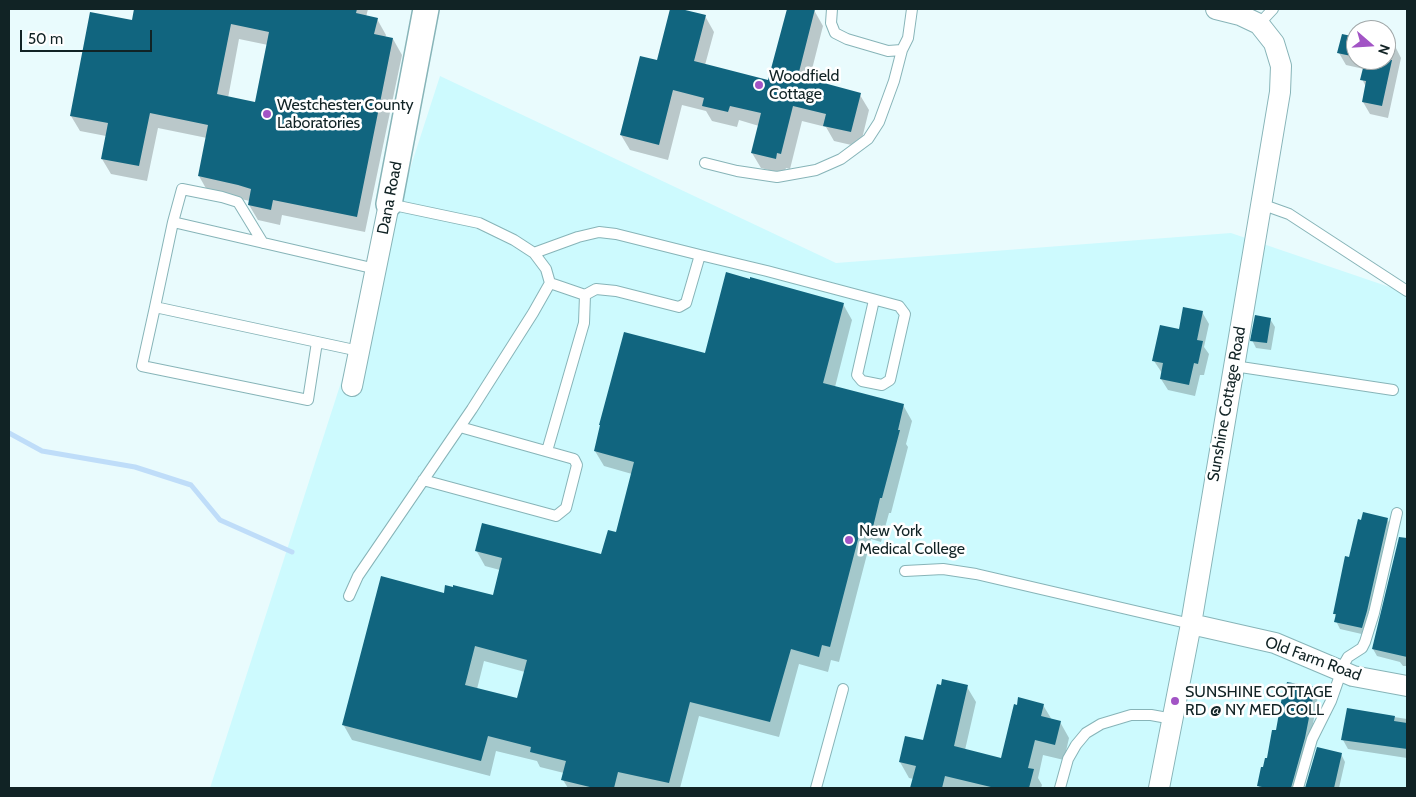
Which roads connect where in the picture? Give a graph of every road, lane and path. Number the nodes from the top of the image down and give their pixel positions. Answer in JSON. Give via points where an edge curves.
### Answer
{"nodes":[{"id":1,"x":426,"y":9,"type":"edge"},
{"id":2,"x":832,"y":9,"type":"edge"},
{"id":3,"x":912,"y":9,"type":"edge"},
{"id":4,"x":1216,"y":9,"type":"edge"},
{"id":5,"x":1274,"y":9,"type":"edge"},
{"id":6,"x":1259,"y":24,"type":"junction"},
{"id":7,"x":902,"y":50,"type":"junction"},
{"id":8,"x":705,"y":163,"type":"dead end"},
{"id":9,"x":389,"y":204,"type":"junction"},
{"id":10,"x":1261,"y":204,"type":"junction"},
{"id":11,"x":174,"y":222,"type":"junction"},
{"id":12,"x":263,"y":243,"type":"junction"},
{"id":13,"x":534,"y":253,"type":"junction"},
{"id":14,"x":700,"y":255,"type":"junction"},
{"id":15,"x":376,"y":269,"type":"junction"},
{"id":16,"x":550,"y":284,"type":"junction"},
{"id":17,"x":1407,"y":291,"type":"edge"},
{"id":18,"x":585,"y":295,"type":"junction"},
{"id":19,"x":874,"y":300,"type":"junction"},
{"id":20,"x":155,"y":307,"type":"junction"},
{"id":21,"x":317,"y":342,"type":"junction"},
{"id":22,"x":359,"y":351,"type":"junction"},
{"id":23,"x":1234,"y":366,"type":"junction"},
{"id":24,"x":352,"y":386,"type":"dead end"},
{"id":25,"x":1393,"y":390,"type":"dead end"},
{"id":26,"x":460,"y":427,"type":"junction"},
{"id":27,"x":547,"y":451,"type":"junction"},
{"id":28,"x":423,"y":480,"type":"junction"},
{"id":29,"x":1397,"y":513,"type":"dead end"},
{"id":30,"x":905,"y":571,"type":"dead end"},
{"id":31,"x":349,"y":596,"type":"dead end"},
{"id":32,"x":1191,"y":624,"type":"junction"},
{"id":33,"x":1342,"y":672,"type":"junction"},
{"id":34,"x":1407,"y":686,"type":"edge"},
{"id":35,"x":843,"y":689,"type":"dead end"},
{"id":36,"x":1172,"y":718,"type":"junction"},
{"id":37,"x":816,"y":788,"type":"edge"},
{"id":38,"x":1060,"y":788,"type":"edge"},
{"id":39,"x":1159,"y":788,"type":"edge"},
{"id":40,"x":1298,"y":788,"type":"edge"}],
"edges":[{"from":1,"to":9,"type":"street","name":"Dana Road"},
{"from":2,"to":7,"type":"lane","via":[[831,23],[835,33],[888,50]]},
{"from":3,"to":7,"type":"lane","via":[[908,38]]},
{"from":4,"to":6,"type":"street"},
{"from":5,"to":6,"type":"lane"},
{"from":6,"to":10,"type":"street","name":"Sunshine Cottage Road","via":[[1274,43],[1282,66]]},
{"from":7,"to":8,"type":"lane","via":[[879,122],[868,139],[841,159],[816,170],[777,177],[737,172]]},
{"from":9,"to":13,"type":"lane","via":[[479,223]]},
{"from":9,"to":15,"type":"street","name":"Dana Road"},
{"from":10,"to":17,"type":"lane","via":[[1289,214]]},
{"from":10,"to":23,"type":"street","name":"Sunshine Cottage Road"},
{"from":11,"to":12,"type":"lane"},
{"from":11,"to":12,"type":"lane","via":[[182,189],[222,197],[238,202]]},
{"from":11,"to":20,"type":"lane"},
{"from":12,"to":15,"type":"lane"},
{"from":13,"to":14,"type":"lane","via":[[599,232]]},
{"from":13,"to":16,"type":"lane","via":[[546,269]]},
{"from":14,"to":18,"type":"lane","via":[[686,303],[679,306],[616,291],[596,290]]},
{"from":14,"to":19,"type":"lane"},
{"from":15,"to":22,"type":"street","name":"Dana Road"},
{"from":16,"to":18,"type":"lane"},
{"from":16,"to":26,"type":"lane"},
{"from":18,"to":27,"type":"lane","via":[[584,323]]},
{"from":19,"to":19,"type":"lane","via":[[899,306],[905,314],[890,380],[882,385],[862,381],[857,375]]},
{"from":20,"to":21,"type":"lane"},
{"from":20,"to":21,"type":"lane","via":[[142,366],[308,400]]},
{"from":21,"to":22,"type":"lane"},
{"from":22,"to":24,"type":"street","name":"Dana Road"},
{"from":23,"to":25,"type":"lane"},
{"from":23,"to":32,"type":"street","name":"Sunshine Cottage Road"},
{"from":26,"to":27,"type":"lane"},
{"from":26,"to":28,"type":"lane"},
{"from":27,"to":28,"type":"lane","via":[[574,459],[578,465],[566,508],[556,516]]},
{"from":28,"to":31,"type":"lane","via":[[358,576]]},
{"from":29,"to":33,"type":"lane","via":[[1365,642],[1347,658]]},
{"from":30,"to":32,"type":"lane","via":[[943,569],[976,574]]},
{"from":32,"to":33,"type":"street","name":"Old Farm Road","via":[[1275,644]]},
{"from":32,"to":36,"type":"street","name":"Sunshine Cottage Road"},
{"from":33,"to":34,"type":"street","name":"Old Farm Road"},
{"from":33,"to":40,"type":"lane","via":[[1312,739]]},
{"from":35,"to":37,"type":"lane"},
{"from":36,"to":38,"type":"lane","via":[[1131,715],[1101,724],[1086,733],[1068,759]]},
{"from":36,"to":39,"type":"street","name":"Sunshine Cottage Road"}]}
